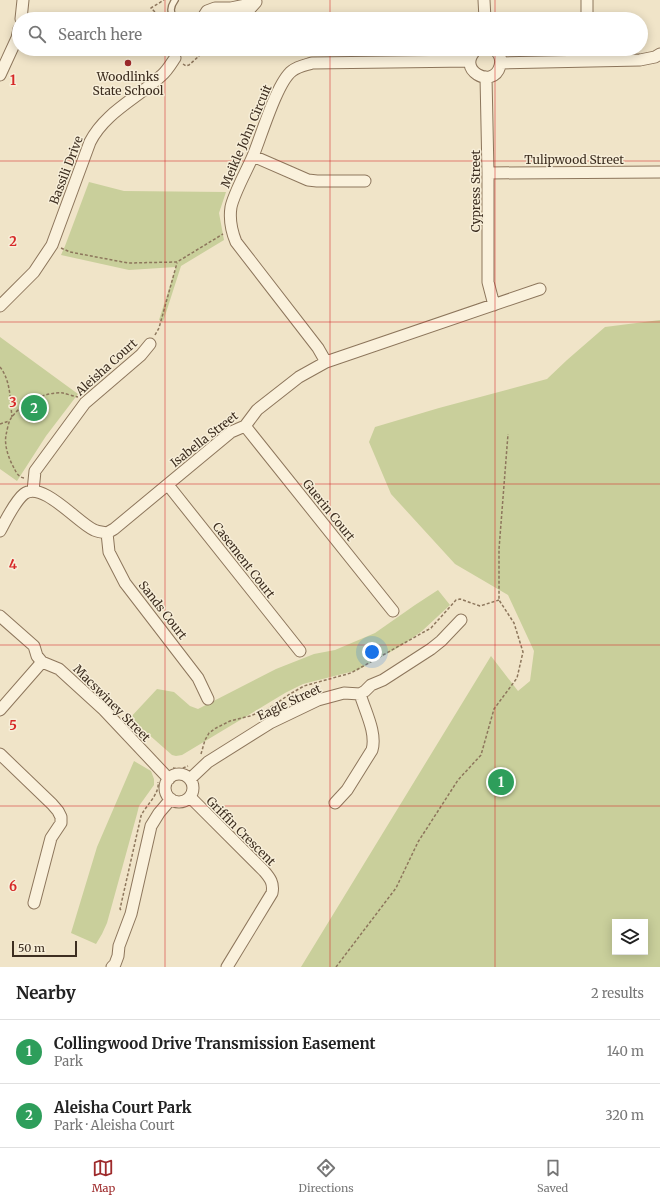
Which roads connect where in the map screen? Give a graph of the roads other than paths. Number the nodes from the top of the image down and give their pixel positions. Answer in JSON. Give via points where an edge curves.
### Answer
{"nodes":[{"id":1,"x":23,"y":0,"type":"edge"},
{"id":2,"x":175,"y":0,"type":"edge"},
{"id":3,"x":484,"y":0,"type":"edge"},
{"id":4,"x":587,"y":0,"type":"edge"},
{"id":5,"x":256,"y":1,"type":"edge"},
{"id":6,"x":22,"y":12,"type":"edge"},
{"id":7,"x":170,"y":12,"type":"edge"},
{"id":8,"x":206,"y":12,"type":"edge"},
{"id":9,"x":247,"y":12,"type":"edge"},
{"id":10,"x":485,"y":12,"type":"edge"},
{"id":11,"x":587,"y":12,"type":"edge"},
{"id":12,"x":12,"y":49,"type":"edge"},
{"id":13,"x":660,"y":54,"type":"edge"},
{"id":14,"x":471,"y":56,"type":"edge"},
{"id":15,"x":499,"y":56,"type":"edge"},
{"id":16,"x":568,"y":56,"type":"edge"},
{"id":17,"x":605,"y":56,"type":"edge"},
{"id":18,"x":175,"y":58,"type":"road end"},
{"id":19,"x":470,"y":61,"type":"junction"},
{"id":20,"x":501,"y":63,"type":"junction"},
{"id":21,"x":0,"y":75,"type":"edge"},
{"id":22,"x":486,"y":77,"type":"junction"},
{"id":23,"x":253,"y":156,"type":"junction"},
{"id":24,"x":660,"y":172,"type":"edge"},
{"id":25,"x":488,"y":173,"type":"junction"},
{"id":26,"x":365,"y":181,"type":"dead end"},
{"id":27,"x":540,"y":289,"type":"dead end"},
{"id":28,"x":494,"y":304,"type":"junction"},
{"id":29,"x":0,"y":306,"type":"edge"},
{"id":30,"x":150,"y":344,"type":"road end"},
{"id":31,"x":326,"y":362,"type":"junction"},
{"id":32,"x":245,"y":426,"type":"junction"},
{"id":33,"x":168,"y":484,"type":"junction"},
{"id":34,"x":34,"y":485,"type":"junction"},
{"id":35,"x":0,"y":530,"type":"edge"},
{"id":36,"x":106,"y":533,"type":"junction"},
{"id":37,"x":393,"y":610,"type":"dead end"},
{"id":38,"x":0,"y":616,"type":"edge"},
{"id":39,"x":461,"y":620,"type":"dead end"},
{"id":40,"x":300,"y":651,"type":"dead end"},
{"id":41,"x":42,"y":662,"type":"junction"},
{"id":42,"x":360,"y":694,"type":"junction"},
{"id":43,"x":208,"y":699,"type":"dead end"},
{"id":44,"x":0,"y":710,"type":"edge"},
{"id":45,"x":0,"y":754,"type":"edge"},
{"id":46,"x":169,"y":779,"type":"junction"},
{"id":47,"x":190,"y":779,"type":"junction"},
{"id":48,"x":190,"y":797,"type":"junction"},
{"id":49,"x":171,"y":799,"type":"junction"},
{"id":50,"x":335,"y":803,"type":"dead end"},
{"id":51,"x":34,"y":903,"type":"dead end"},
{"id":52,"x":115,"y":966,"type":"edge"},
{"id":53,"x":227,"y":967,"type":"edge"}],
"edges":[{"from":1,"to":6,"type":"street"},
{"from":2,"to":7,"type":"lane"},
{"from":3,"to":10,"type":"street"},
{"from":4,"to":11,"type":"street"},
{"from":5,"to":8,"type":"street"},
{"from":5,"to":9,"type":"street"},
{"from":12,"to":21,"type":"street"},
{"from":13,"to":17,"type":"street","via":[[640,60]]},
{"from":14,"to":19,"type":"street"},
{"from":15,"to":20,"type":"street"},
{"from":16,"to":20,"type":"street"},
{"from":18,"to":29,"type":"street","name":"Bassili Drive","via":[[163,75],[95,131],[52,245],[34,272]]},
{"from":19,"to":22,"type":"street","via":[[474,72]]},
{"from":19,"to":23,"type":"street","name":"Meikle John Circuit","via":[[312,63],[302,66],[292,71],[285,79]]},
{"from":20,"to":22,"type":"street","via":[[494,74]]},
{"from":22,"to":25,"type":"street","name":"Cypress Street"},
{"from":23,"to":26,"type":"street","via":[[308,180]]},
{"from":23,"to":31,"type":"street","name":"Meikle John Circuit","via":[[232,205],[231,229],[236,242]]},
{"from":24,"to":25,"type":"street","name":"Tulipwood Street"},
{"from":25,"to":28,"type":"street","name":"Cypress Street","via":[[488,282]]},
{"from":27,"to":28,"type":"street","name":"Isabella Street"},
{"from":28,"to":31,"type":"street","name":"Isabella Street"},
{"from":30,"to":34,"type":"street","name":"Aleisha Court","via":[[142,355],[85,403],[35,471]]},
{"from":31,"to":32,"type":"street","name":"Isabella Street","via":[[299,377],[257,410]]},
{"from":32,"to":33,"type":"street","name":"Isabella Street","via":[[231,432]]},
{"from":32,"to":37,"type":"street","name":"Guerin Court"},
{"from":33,"to":36,"type":"street","name":"Isabella Street"},
{"from":33,"to":40,"type":"street","name":"Casement Court"},
{"from":34,"to":35,"type":"street","via":[[15,505]]},
{"from":34,"to":36,"type":"street","via":[[94,530]]},
{"from":36,"to":43,"type":"street","name":"Sands Court","via":[[110,552],[125,582],[198,678]]},
{"from":38,"to":41,"type":"street","via":[[34,646]]},
{"from":39,"to":42,"type":"street","via":[[431,649]]},
{"from":41,"to":44,"type":"street"},
{"from":41,"to":46,"type":"street","name":"Macswiney Street","via":[[59,669],[104,710]]},
{"from":42,"to":47,"type":"street","name":"Eagle Street","via":[[344,693],[318,700],[270,723],[208,762]]},
{"from":42,"to":50,"type":"street","via":[[374,744],[347,790]]},
{"from":45,"to":51,"type":"street","via":[[52,804],[61,817],[61,823],[51,838]]},
{"from":46,"to":47,"type":"street","via":[[182,775]]},
{"from":46,"to":49,"type":"street","via":[[166,790]]},
{"from":47,"to":48,"type":"street","via":[[193,787]]},
{"from":48,"to":49,"type":"street","via":[[182,802]]},
{"from":48,"to":53,"type":"street","name":"Griffin Crescent","via":[[264,871],[273,886],[272,893]]},
{"from":49,"to":52,"type":"street","via":[[151,826],[131,914],[119,946]]}]}
